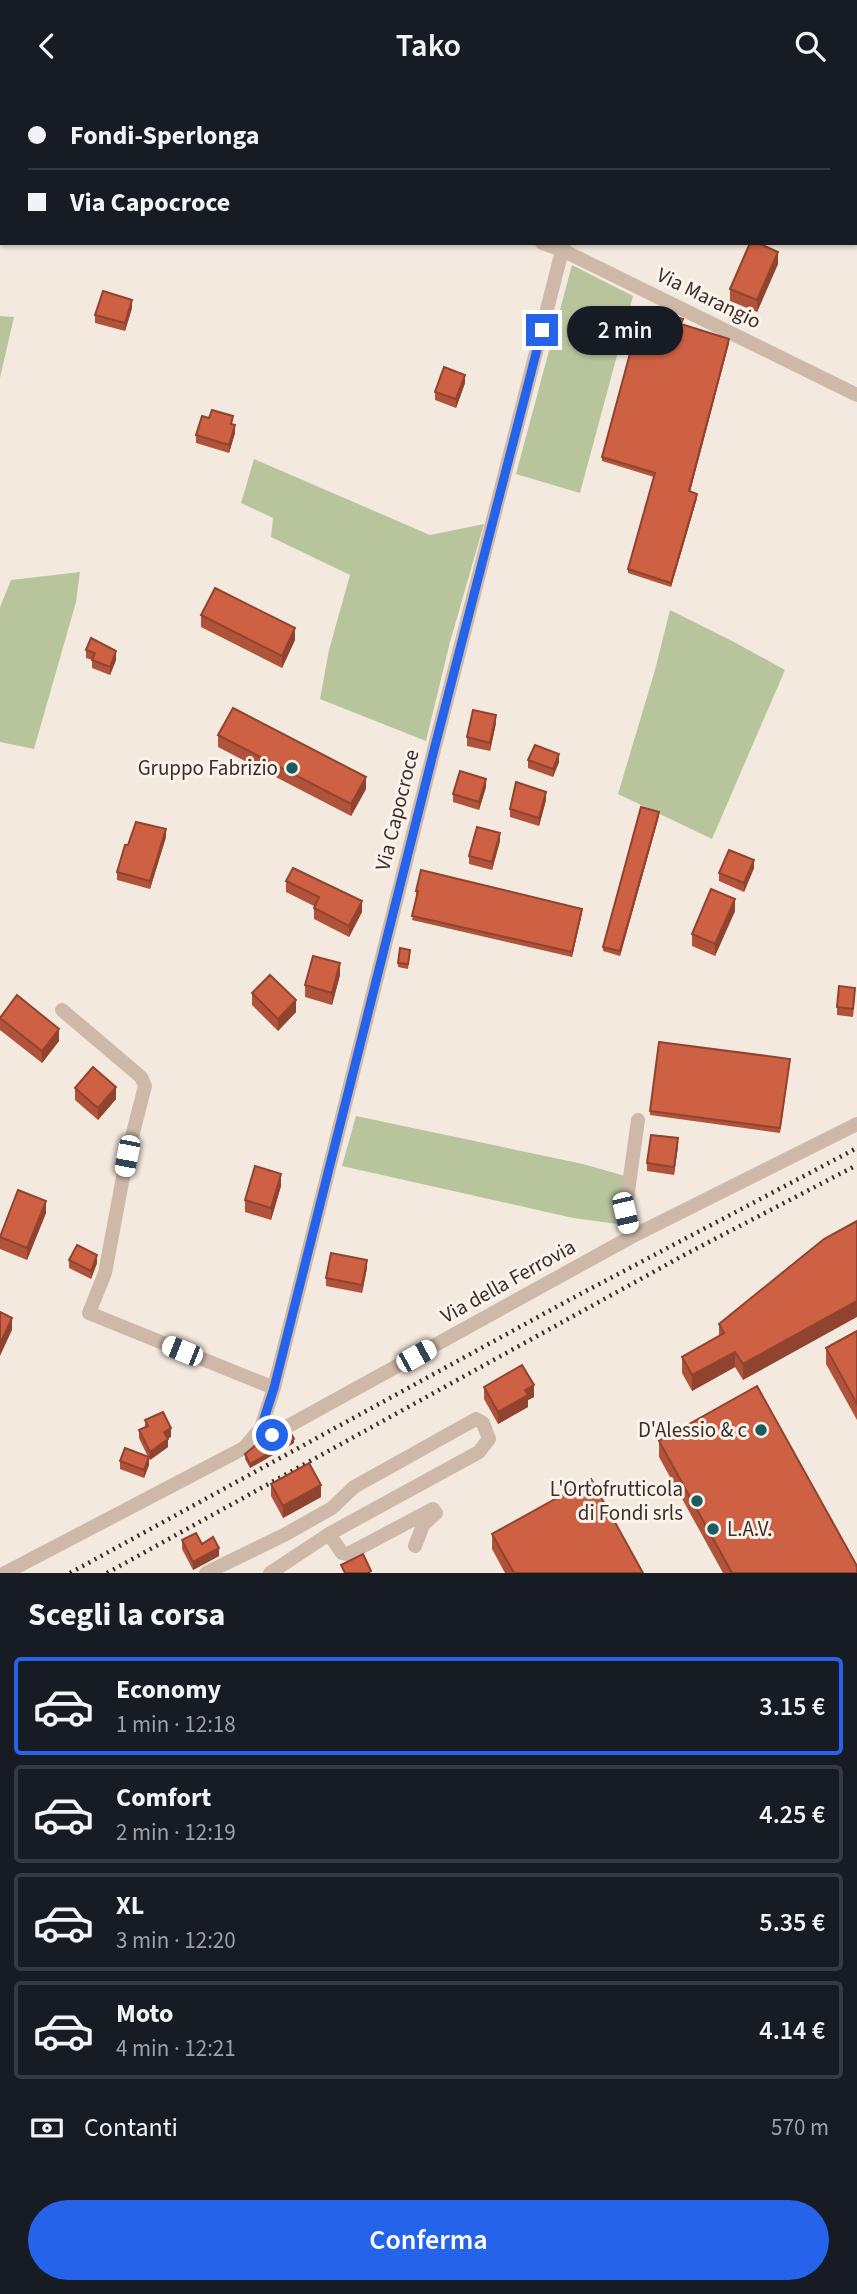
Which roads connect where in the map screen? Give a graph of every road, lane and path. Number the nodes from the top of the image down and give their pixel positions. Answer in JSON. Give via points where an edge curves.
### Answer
{"nodes":[{"id":1,"x":563,"y":246,"type":"edge"},
{"id":2,"x":857,"y":395,"type":"edge"},
{"id":3,"x":62,"y":1010,"type":"dead end"},
{"id":4,"x":638,"y":1120,"type":"dead end"},
{"id":5,"x":857,"y":1124,"type":"edge"},
{"id":6,"x":631,"y":1237,"type":"junction"},
{"id":7,"x":274,"y":1388,"type":"junction"},
{"id":8,"x":261,"y":1428,"type":"junction"},
{"id":9,"x":336,"y":1505,"type":"junction"},
{"id":10,"x":349,"y":1525,"type":"junction"},
{"id":11,"x":330,"y":1535,"type":"junction"},
{"id":12,"x":275,"y":1539,"type":"junction"},
{"id":13,"x":415,"y":1546,"type":"dead end"},
{"id":14,"x":287,"y":1561,"type":"junction"},
{"id":15,"x":5,"y":1573,"type":"edge"},
{"id":16,"x":206,"y":1573,"type":"edge"},
{"id":17,"x":270,"y":1573,"type":"edge"}],
"edges":[{"from":1,"to":2,"type":"street","name":"Via Marangio"},
{"from":1,"to":7,"type":"street","name":"Via Capocroce"},
{"from":3,"to":7,"type":"street","via":[[141,1077],[145,1086],[105,1273],[89,1313]]},
{"from":4,"to":6,"type":"street","via":[[625,1213]]},
{"from":5,"to":6,"type":"street","name":"Via della Ferrovia"},
{"from":6,"to":8,"type":"street","name":"Via della Ferrovia","via":[[272,1435]]},
{"from":7,"to":8,"type":"street","name":"Via Capocroce"},
{"from":8,"to":15,"type":"street","via":[[244,1448]]},
{"from":9,"to":10,"type":"street"},
{"from":9,"to":10,"type":"street","via":[[378,1473],[476,1419],[483,1423],[489,1439],[479,1453]]},
{"from":9,"to":12,"type":"street"},
{"from":10,"to":11,"type":"street"},
{"from":11,"to":13,"type":"street","via":[[342,1553],[348,1554],[433,1509],[436,1513],[423,1525]]},
{"from":11,"to":14,"type":"street"},
{"from":12,"to":14,"type":"street"},
{"from":12,"to":16,"type":"street"},
{"from":14,"to":17,"type":"street"}]}
